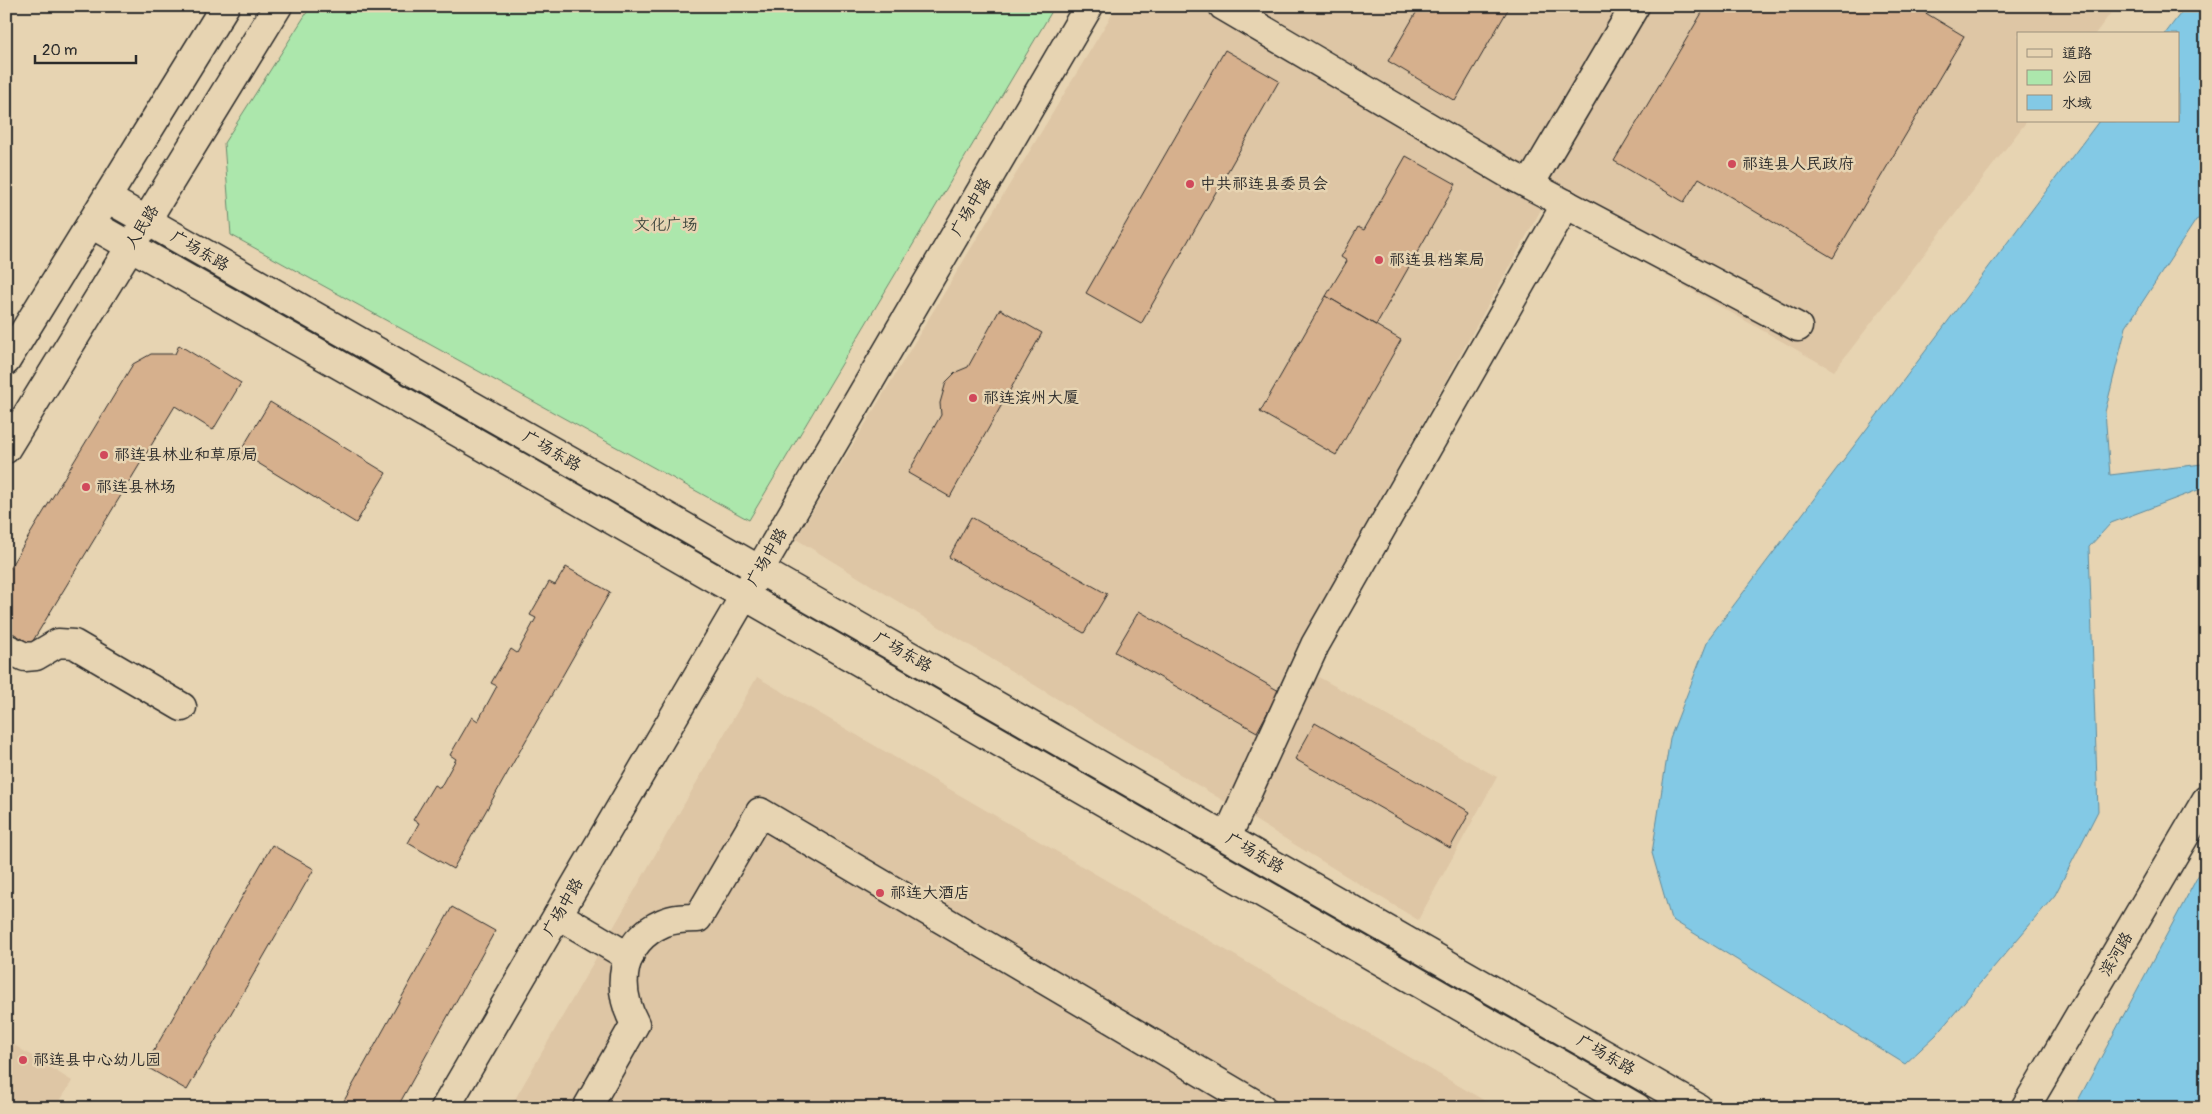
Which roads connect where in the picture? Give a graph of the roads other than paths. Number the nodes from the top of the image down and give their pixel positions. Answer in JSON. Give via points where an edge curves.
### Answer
{"nodes":[{"id":1,"x":225,"y":6,"type":"edge"},
{"id":2,"x":278,"y":6,"type":"edge"},
{"id":3,"x":1089,"y":6,"type":"edge"},
{"id":4,"x":1223,"y":6,"type":"edge"},
{"id":5,"x":1635,"y":6,"type":"edge"},
{"id":6,"x":1530,"y":184,"type":"junction"},
{"id":7,"x":107,"y":198,"type":"junction"},
{"id":8,"x":1566,"y":204,"type":"junction"},
{"id":9,"x":146,"y":221,"type":"junction"},
{"id":10,"x":91,"y":224,"type":"junction"},
{"id":11,"x":130,"y":247,"type":"junction"},
{"id":12,"x":1798,"y":327,"type":"dead end"},
{"id":13,"x":6,"y":362,"type":"edge"},
{"id":14,"x":6,"y":449,"type":"edge"},
{"id":15,"x":760,"y":570,"type":"junction"},
{"id":16,"x":744,"y":596,"type":"junction"},
{"id":17,"x":6,"y":648,"type":"edge"},
{"id":18,"x":182,"y":707,"type":"dead end"},
{"id":19,"x":2206,"y":800,"type":"edge"},
{"id":20,"x":1227,"y":837,"type":"junction"},
{"id":21,"x":558,"y":915,"type":"junction"},
{"id":22,"x":629,"y":957,"type":"junction"},
{"id":23,"x":1235,"y":1101,"type":"edge"},
{"id":24,"x":445,"y":1108,"type":"edge"},
{"id":25,"x":587,"y":1108,"type":"edge"},
{"id":26,"x":1262,"y":1108,"type":"edge"},
{"id":27,"x":1638,"y":1108,"type":"edge"},
{"id":28,"x":1698,"y":1108,"type":"edge"},
{"id":29,"x":2025,"y":1108,"type":"edge"}],
"edges":[{"from":1,"to":7,"type":"street"},
{"from":2,"to":9,"type":"street","name":"人民路"},
{"from":3,"to":15,"type":"street","name":"广场中路"},
{"from":4,"to":6,"type":"street"},
{"from":5,"to":6,"type":"street"},
{"from":6,"to":8,"type":"street"},
{"from":7,"to":9,"type":"street","name":"广场东路"},
{"from":7,"to":10,"type":"street"},
{"from":8,"to":12,"type":"street"},
{"from":8,"to":20,"type":"street","via":[[1315,645]]},
{"from":9,"to":11,"type":"street","name":"人民路"},
{"from":9,"to":15,"type":"street","name":"广场东路"},
{"from":10,"to":11,"type":"street","name":"广场东路"},
{"from":10,"to":13,"type":"street"},
{"from":11,"to":14,"type":"street","name":"人民路"},
{"from":11,"to":16,"type":"street","name":"广场东路"},
{"from":15,"to":16,"type":"street","name":"广场中路"},
{"from":15,"to":20,"type":"street","name":"广场东路"},
{"from":16,"to":21,"type":"street","name":"广场中路"},
{"from":16,"to":27,"type":"street","name":"广场东路"},
{"from":17,"to":18,"type":"street","via":[[25,657],[36,656],[58,643],[74,644]]},
{"from":19,"to":29,"type":"street","name":"滨河路"},
{"from":20,"to":28,"type":"street","name":"广场东路"},
{"from":21,"to":22,"type":"street"},
{"from":21,"to":24,"type":"street","name":"广场中路"},
{"from":22,"to":23,"type":"street","via":[[637,943],[664,922],[698,918],[760,812]]},
{"from":22,"to":25,"type":"street","via":[[623,992],[635,1024]]},
{"from":23,"to":26,"type":"street"}]}
